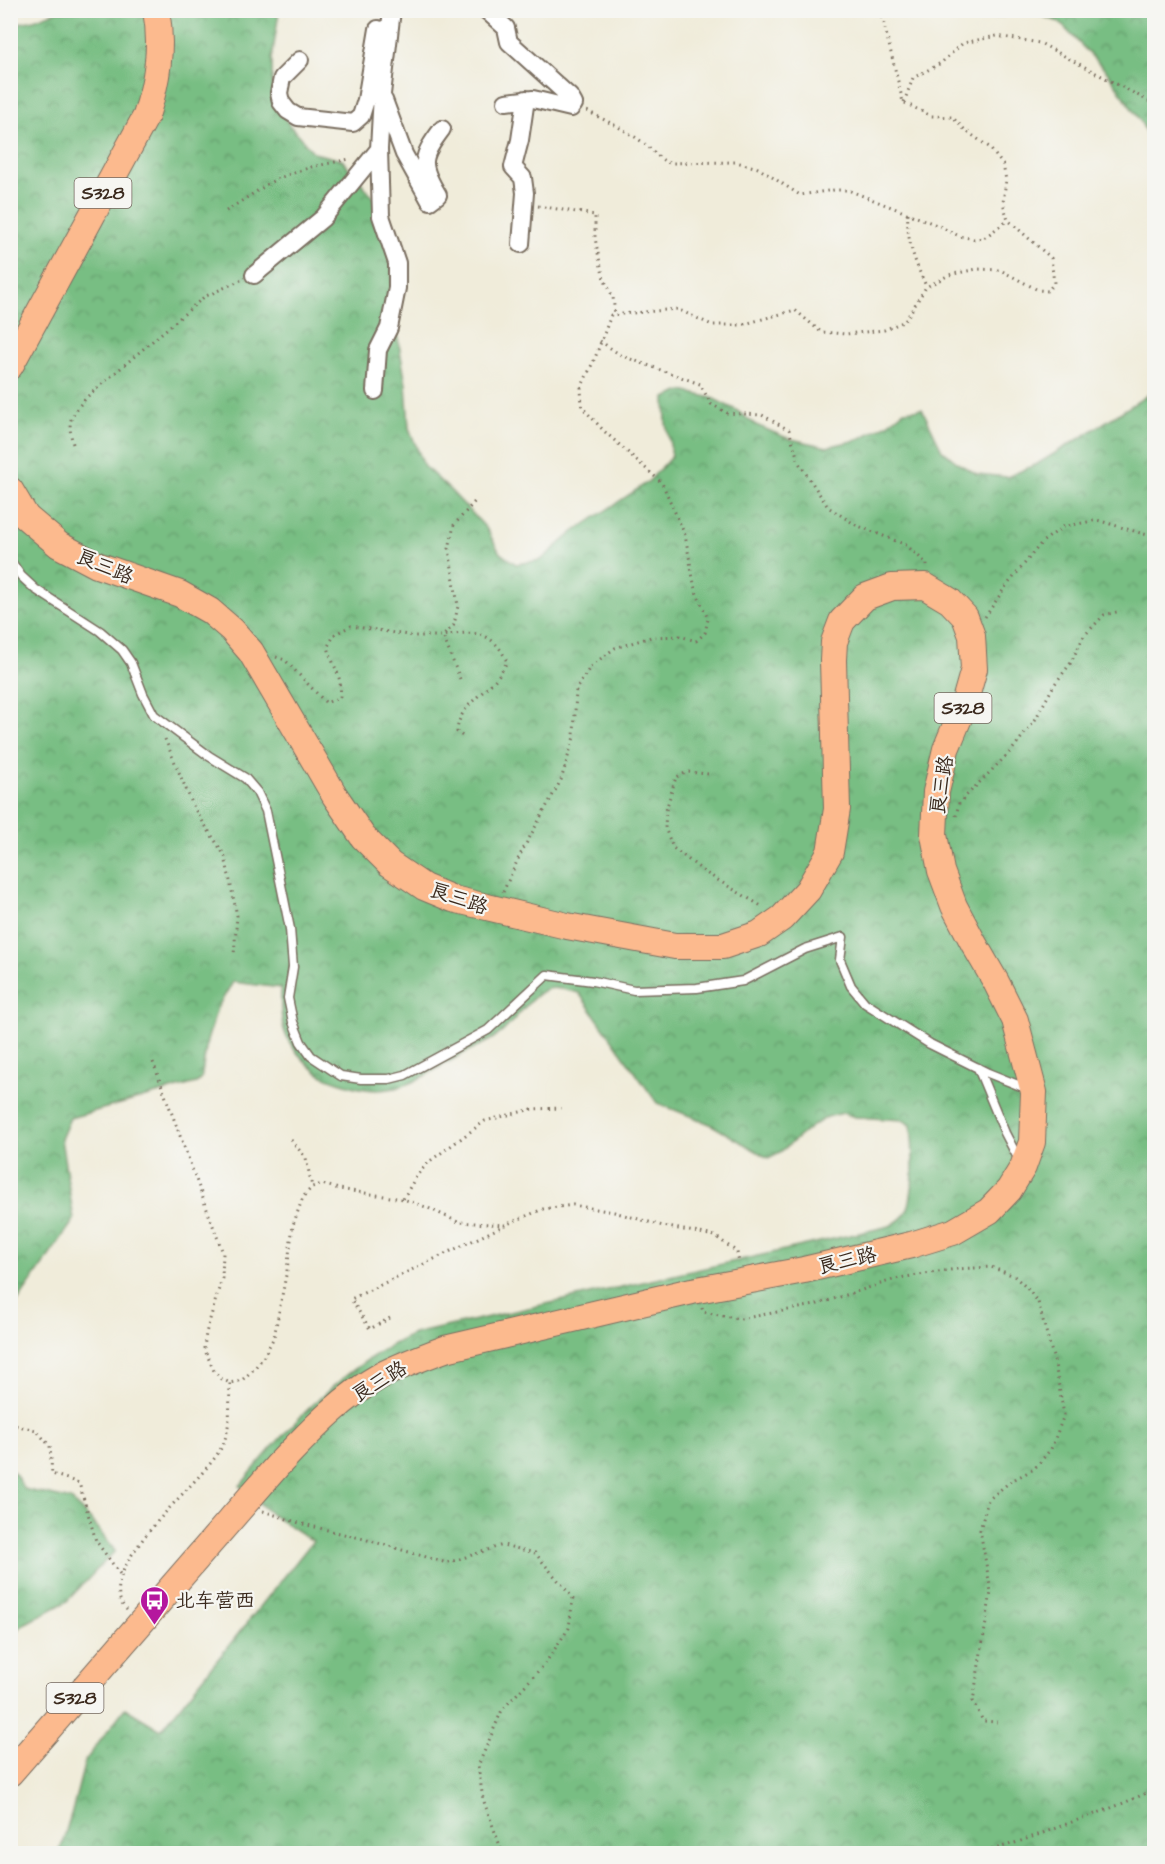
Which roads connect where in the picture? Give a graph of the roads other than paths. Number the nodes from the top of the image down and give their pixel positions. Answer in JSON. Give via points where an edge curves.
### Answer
{"nodes":[{"id":1,"x":156,"y":10,"type":"edge"},
{"id":2,"x":392,"y":10,"type":"edge"},
{"id":3,"x":486,"y":10,"type":"edge"},
{"id":4,"x":389,"y":32,"type":"junction"},
{"id":5,"x":300,"y":60,"type":"dead end"},
{"id":6,"x":382,"y":94,"type":"junction"},
{"id":7,"x":526,"y":99,"type":"junction"},
{"id":8,"x":506,"y":102,"type":"dead end"},
{"id":9,"x":442,"y":129,"type":"dead end"},
{"id":10,"x":379,"y":149,"type":"junction"},
{"id":11,"x":521,"y":244,"type":"dead end"},
{"id":12,"x":254,"y":275,"type":"road end"},
{"id":13,"x":10,"y":366,"type":"edge"},
{"id":14,"x":375,"y":391,"type":"dead end"},
{"id":15,"x":11,"y":495,"type":"edge"},
{"id":16,"x":10,"y":560,"type":"edge"},
{"id":17,"x":977,"y":1068,"type":"junction"},
{"id":18,"x":1034,"y":1092,"type":"junction"},
{"id":19,"x":1023,"y":1167,"type":"junction"},
{"id":20,"x":10,"y":1773,"type":"edge"}],
"edges":[{"from":1,"to":13,"type":"main road","number":"S328","via":[[159,60],[146,116]]},
{"from":2,"to":4,"type":"street"},
{"from":3,"to":7,"type":"street","via":[[506,28],[509,42],[570,96],[574,104],[571,108]]},
{"from":4,"to":5,"type":"street","via":[[378,29],[366,100],[361,116],[353,123],[298,117],[288,111],[279,93],[282,78]]},
{"from":4,"to":6,"type":"street"},
{"from":6,"to":9,"type":"street","via":[[404,154],[430,201],[438,195],[426,176],[424,161]]},
{"from":6,"to":10,"type":"street"},
{"from":7,"to":8,"type":"street"},
{"from":7,"to":11,"type":"street","via":[[513,166],[523,178]]},
{"from":10,"to":12,"type":"street","via":[[323,218]]},
{"from":10,"to":14,"type":"street","via":[[381,216],[397,262],[397,288],[389,328],[378,350]]},
{"from":15,"to":18,"type":"main road","name":"良三路","number":"S328","via":[[26,517],[58,545],[97,565],[180,594],[210,611],[232,630],[251,652],[335,796],[363,837],[390,864],[424,887],[453,900],[675,946],[723,946],[759,934],[782,918],[808,890],[830,852],[837,809],[833,660],[834,642],[842,621],[865,597],[892,587],[925,586],[965,617],[972,636],[974,669],[946,749],[936,792],[934,835],[941,871],[954,906],[1015,1020]]},
{"from":16,"to":17,"type":"lane","via":[[36,589],[122,650],[154,715],[245,778],[257,792],[266,811],[290,929],[293,967],[288,998],[292,1022],[310,1056],[341,1076],[389,1079],[405,1075],[488,1030],[547,975],[634,990],[697,988],[742,981],[805,948],[843,937],[840,960],[851,986],[865,1004]]},
{"from":17,"to":18,"type":"lane"},
{"from":17,"to":19,"type":"lane"},
{"from":18,"to":19,"type":"main road","name":"良三路","number":"S328","via":[[1032,1142]]},
{"from":19,"to":20,"type":"main road","name":"良三路","number":"S328","via":[[989,1211],[953,1232],[446,1349],[379,1377],[346,1400],[278,1465]]}]}
